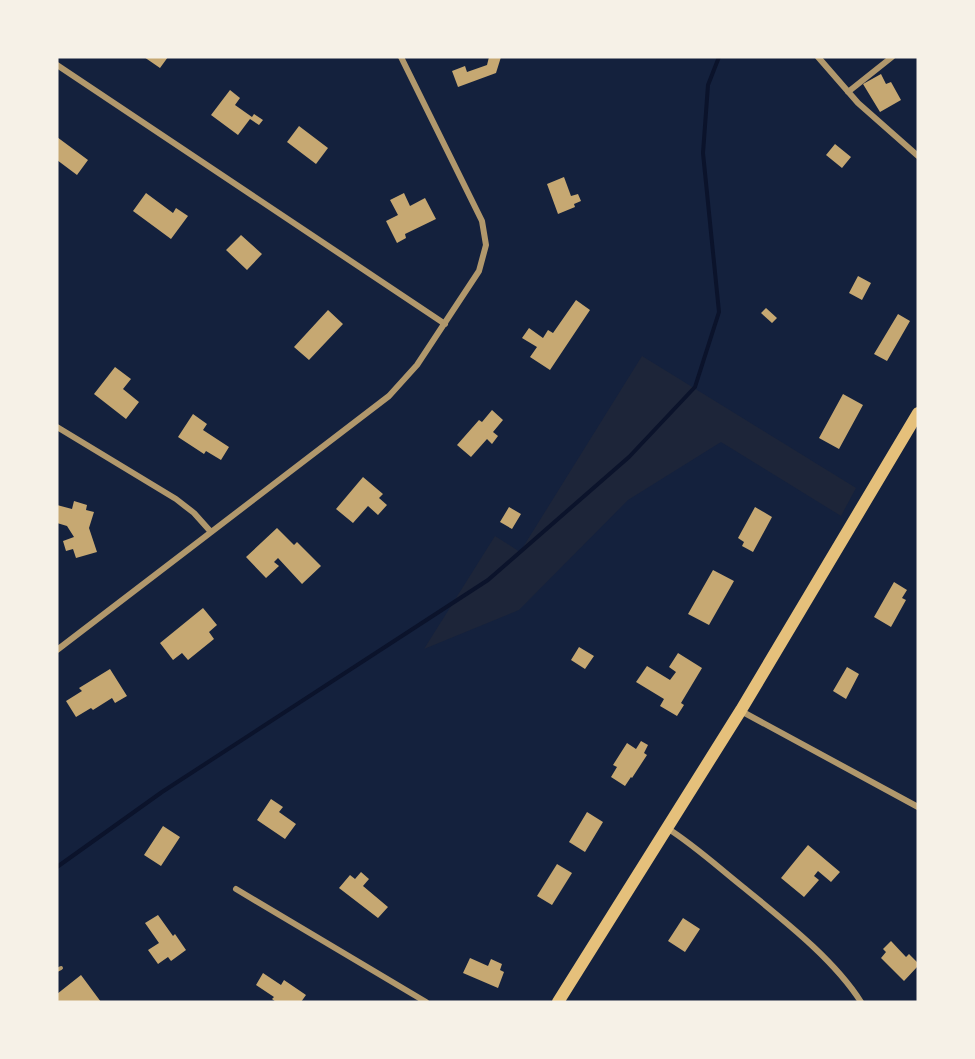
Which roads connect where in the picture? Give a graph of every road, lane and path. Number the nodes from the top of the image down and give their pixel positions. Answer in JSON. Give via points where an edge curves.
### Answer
{"nodes":[{"id":1,"x":401,"y":57,"type":"edge"},
{"id":2,"x":818,"y":57,"type":"edge"},
{"id":3,"x":892,"y":57,"type":"edge"},
{"id":4,"x":57,"y":65,"type":"edge"},
{"id":5,"x":848,"y":92,"type":"junction"},
{"id":6,"x":918,"y":156,"type":"edge"},
{"id":7,"x":445,"y":324,"type":"junction"},
{"id":8,"x":918,"y":413,"type":"edge"},
{"id":9,"x":57,"y":427,"type":"edge"},
{"id":10,"x":211,"y":532,"type":"junction"},
{"id":11,"x":57,"y":650,"type":"edge"},
{"id":12,"x":741,"y":710,"type":"junction"},
{"id":13,"x":918,"y":807,"type":"edge"},
{"id":14,"x":667,"y":828,"type":"junction"},
{"id":15,"x":236,"y":889,"type":"dead end"},
{"id":16,"x":426,"y":1002,"type":"edge"},
{"id":17,"x":558,"y":1002,"type":"edge"},
{"id":18,"x":861,"y":1002,"type":"edge"}],
"edges":[{"from":1,"to":7,"type":"street","via":[[479,213],[486,237],[479,271]]},
{"from":2,"to":5,"type":"street"},
{"from":3,"to":5,"type":"street"},
{"from":4,"to":7,"type":"street"},
{"from":5,"to":6,"type":"street"},
{"from":7,"to":10,"type":"street","via":[[417,365],[388,396]]},
{"from":8,"to":12,"type":"main road"},
{"from":9,"to":10,"type":"street","via":[[177,499]]},
{"from":10,"to":11,"type":"street"},
{"from":12,"to":13,"type":"street"},
{"from":12,"to":14,"type":"main road"},
{"from":14,"to":17,"type":"main road"},
{"from":14,"to":18,"type":"street","via":[[788,925],[836,970]]},
{"from":15,"to":16,"type":"street"}]}
